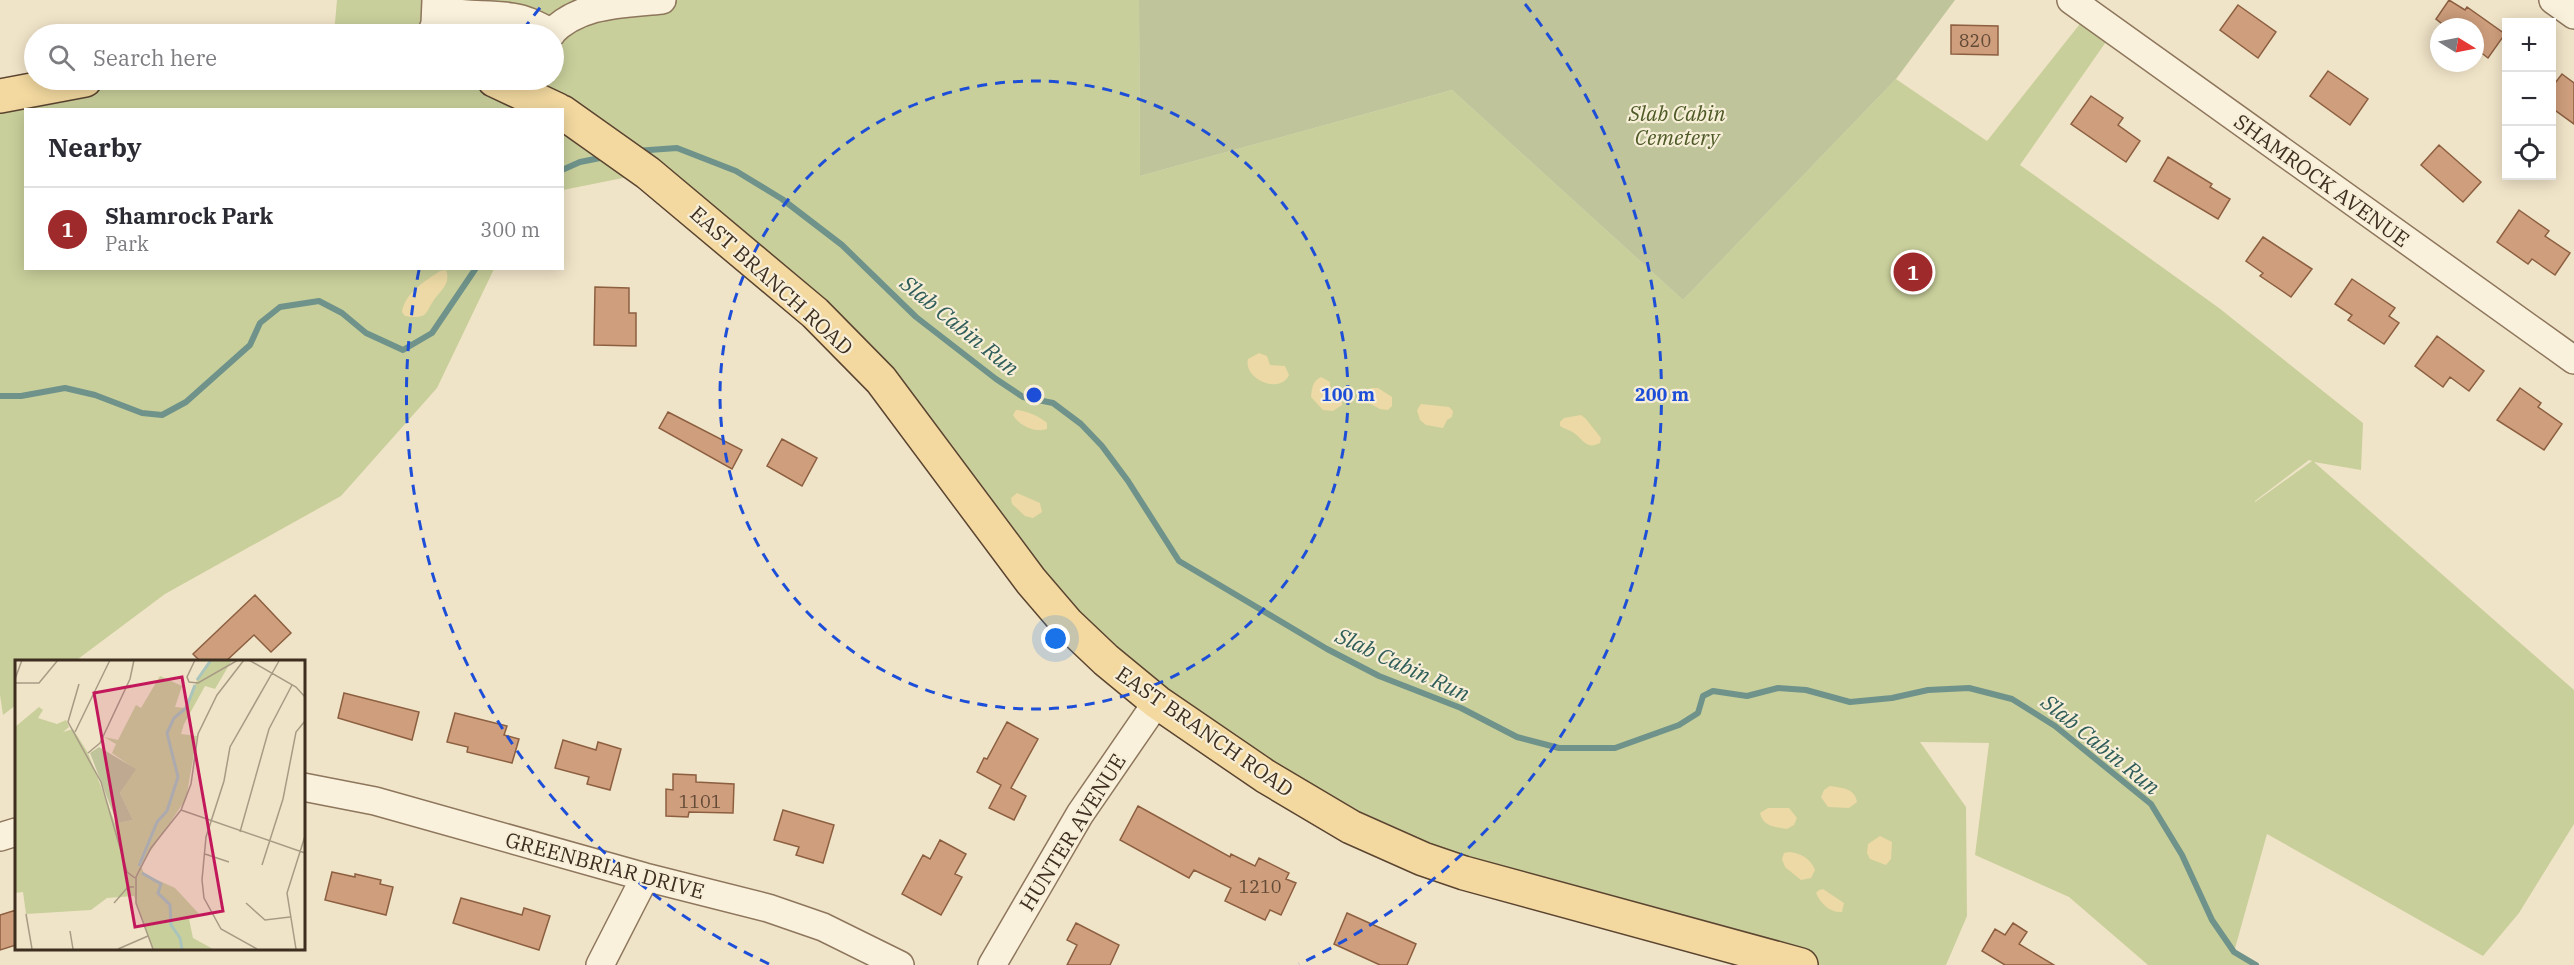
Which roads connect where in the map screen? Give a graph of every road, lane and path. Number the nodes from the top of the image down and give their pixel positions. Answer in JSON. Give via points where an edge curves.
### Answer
{"nodes":[{"id":1,"x":662,"y":0,"type":"edge"},
{"id":2,"x":2071,"y":0,"type":"edge"},
{"id":3,"x":2553,"y":0,"type":"edge"},
{"id":4,"x":435,"y":14,"type":"edge"},
{"id":5,"x":2574,"y":15,"type":"edge"},
{"id":6,"x":535,"y":24,"type":"edge"},
{"id":7,"x":564,"y":24,"type":"edge"},
{"id":8,"x":32,"y":90,"type":"edge"},
{"id":9,"x":523,"y":90,"type":"edge"},
{"id":10,"x":0,"y":96,"type":"edge"},
{"id":11,"x":555,"y":108,"type":"edge"},
{"id":12,"x":564,"y":113,"type":"edge"},
{"id":13,"x":2574,"y":360,"type":"edge"},
{"id":14,"x":1157,"y":702,"type":"junction"},
{"id":15,"x":304,"y":787,"type":"edge"},
{"id":16,"x":15,"y":832,"type":"edge"},
{"id":17,"x":0,"y":837,"type":"edge"},
{"id":18,"x":645,"y":877,"type":"junction"},
{"id":19,"x":600,"y":965,"type":"edge"},
{"id":20,"x":900,"y":965,"type":"edge"},
{"id":21,"x":992,"y":965,"type":"edge"},
{"id":22,"x":1802,"y":965,"type":"edge"}],
"edges":[{"from":1,"to":7,"type":"street","via":[[594,8],[576,14]]},
{"from":2,"to":13,"type":"street","name":"SHAMROCK AVENUE"},
{"from":3,"to":5,"type":"street"},
{"from":4,"to":6,"type":"street","via":[[515,17]]},
{"from":8,"to":10,"type":"main road"},
{"from":9,"to":11,"type":"main road"},
{"from":12,"to":14,"type":"main road","name":"EAST BRANCH ROAD","via":[[648,173],[792,293],[881,380],[1067,623]]},
{"from":14,"to":21,"type":"street","name":"HUNTER AVENUE","via":[[1080,814]]},
{"from":14,"to":22,"type":"main road","name":"EAST BRANCH ROAD","via":[[1265,776],[1342,822],[1423,859]]},
{"from":15,"to":18,"type":"street","name":"GREENBRIAR DRIVE","via":[[375,801]]},
{"from":16,"to":17,"type":"street"},
{"from":18,"to":19,"type":"street"},
{"from":18,"to":20,"type":"street","name":"GREENBRIAR DRIVE","via":[[768,908],[823,927]]}]}
